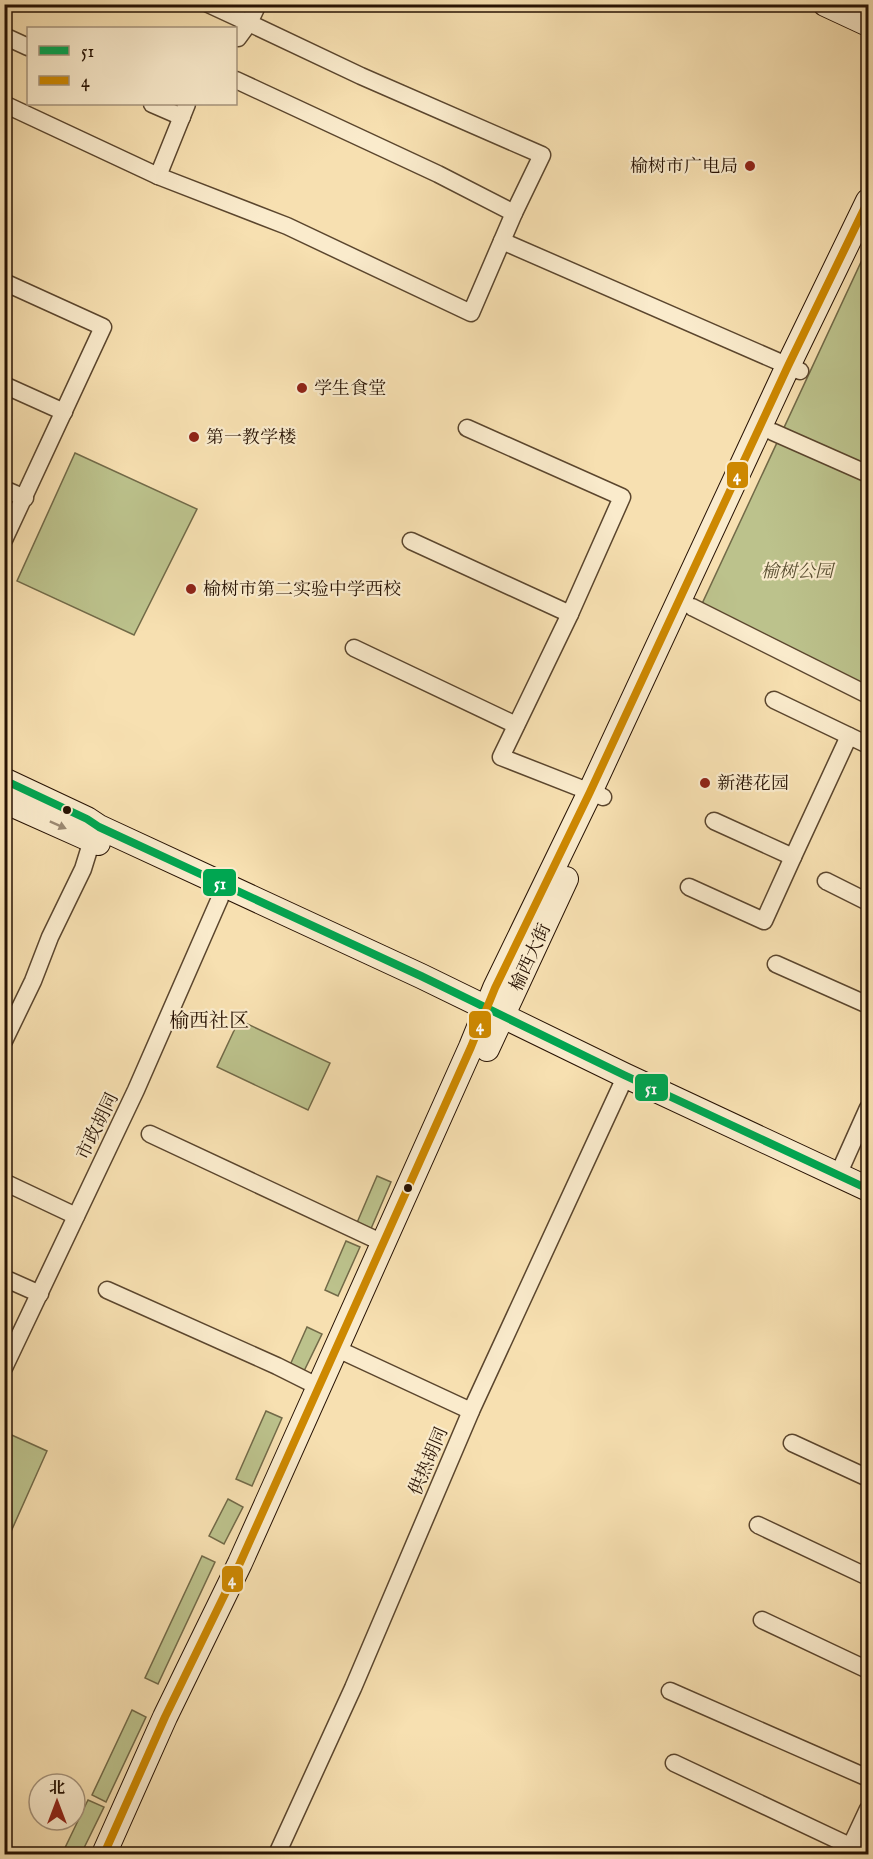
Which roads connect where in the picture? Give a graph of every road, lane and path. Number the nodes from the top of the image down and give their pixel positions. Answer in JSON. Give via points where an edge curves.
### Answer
{"nodes":[{"id":1,"x":208,"y":4,"type":"edge"},
{"id":2,"x":258,"y":4,"type":"edge"},
{"id":3,"x":825,"y":4,"type":"edge"},
{"id":4,"x":856,"y":4,"type":"edge"},
{"id":5,"x":868,"y":10,"type":"edge"},
{"id":6,"x":249,"y":23,"type":"junction"},
{"id":7,"x":868,"y":24,"type":"edge"},
{"id":8,"x":4,"y":36,"type":"edge"},
{"id":9,"x":237,"y":38,"type":"edge"},
{"id":10,"x":27,"y":47,"type":"edge"},
{"id":11,"x":237,"y":80,"type":"edge"},
{"id":12,"x":4,"y":104,"type":"edge"},
{"id":13,"x":157,"y":105,"type":"edge"},
{"id":14,"x":184,"y":110,"type":"edge"},
{"id":15,"x":158,"y":176,"type":"junction"},
{"id":16,"x":868,"y":201,"type":"edge"},
{"id":17,"x":514,"y":213,"type":"junction"},
{"id":18,"x":868,"y":223,"type":"edge"},
{"id":19,"x":502,"y":241,"type":"junction"},
{"id":20,"x":4,"y":282,"type":"edge"},
{"id":21,"x":794,"y":368,"type":"junction"},
{"id":22,"x":4,"y":385,"type":"edge"},
{"id":23,"x":64,"y":412,"type":"junction"},
{"id":24,"x":467,"y":428,"type":"dead end"},
{"id":25,"x":773,"y":432,"type":"junction"},
{"id":26,"x":868,"y":474,"type":"edge"},
{"id":27,"x":4,"y":489,"type":"edge"},
{"id":28,"x":25,"y":498,"type":"junction"},
{"id":29,"x":4,"y":540,"type":"edge"},
{"id":30,"x":411,"y":541,"type":"dead end"},
{"id":31,"x":692,"y":607,"type":"junction"},
{"id":32,"x":570,"y":614,"type":"junction"},
{"id":33,"x":354,"y":648,"type":"dead end"},
{"id":34,"x":868,"y":695,"type":"edge"},
{"id":35,"x":774,"y":700,"type":"dead end"},
{"id":36,"x":516,"y":725,"type":"junction"},
{"id":37,"x":849,"y":736,"type":"junction"},
{"id":38,"x":868,"y":745,"type":"edge"},
{"id":39,"x":4,"y":780,"type":"edge"},
{"id":40,"x":597,"y":794,"type":"junction"},
{"id":41,"x":4,"y":801,"type":"edge"},
{"id":42,"x":714,"y":820,"type":"dead end"},
{"id":43,"x":92,"y":840,"type":"junction"},
{"id":44,"x":793,"y":857,"type":"junction"},
{"id":45,"x":826,"y":881,"type":"dead end"},
{"id":46,"x":689,"y":887,"type":"dead end"},
{"id":47,"x":220,"y":898,"type":"junction"},
{"id":48,"x":868,"y":902,"type":"edge"},
{"id":49,"x":776,"y":964,"type":"dead end"},
{"id":50,"x":868,"y":1005,"type":"edge"},
{"id":51,"x":492,"y":1018,"type":"junction"},
{"id":52,"x":4,"y":1041,"type":"edge"},
{"id":53,"x":621,"y":1086,"type":"junction"},
{"id":54,"x":868,"y":1108,"type":"edge"},
{"id":55,"x":150,"y":1134,"type":"dead end"},
{"id":56,"x":838,"y":1175,"type":"junction"},
{"id":57,"x":4,"y":1182,"type":"edge"},
{"id":58,"x":868,"y":1189,"type":"edge"},
{"id":59,"x":868,"y":1204,"type":"edge"},
{"id":60,"x":76,"y":1216,"type":"junction"},
{"id":61,"x":383,"y":1243,"type":"junction"},
{"id":62,"x":4,"y":1278,"type":"edge"},
{"id":63,"x":107,"y":1290,"type":"dead end"},
{"id":64,"x":39,"y":1294,"type":"junction"},
{"id":65,"x":346,"y":1353,"type":"junction"},
{"id":66,"x":4,"y":1368,"type":"edge"},
{"id":67,"x":320,"y":1387,"type":"junction"},
{"id":68,"x":471,"y":1411,"type":"junction"},
{"id":69,"x":792,"y":1443,"type":"dead end"},
{"id":70,"x":868,"y":1478,"type":"edge"},
{"id":71,"x":758,"y":1525,"type":"dead end"},
{"id":72,"x":868,"y":1577,"type":"edge"},
{"id":73,"x":762,"y":1620,"type":"dead end"},
{"id":74,"x":868,"y":1670,"type":"edge"},
{"id":75,"x":670,"y":1691,"type":"dead end"},
{"id":76,"x":675,"y":1763,"type":"dead end"},
{"id":77,"x":868,"y":1778,"type":"edge"},
{"id":78,"x":868,"y":1809,"type":"edge"},
{"id":79,"x":849,"y":1851,"type":"edge"},
{"id":80,"x":104,"y":1854,"type":"edge"},
{"id":81,"x":115,"y":1854,"type":"edge"},
{"id":82,"x":277,"y":1854,"type":"edge"},
{"id":83,"x":867,"y":1854,"type":"edge"}],
"edges":[{"from":1,"to":6,"type":"street"},
{"from":2,"to":6,"type":"street"},
{"from":3,"to":7,"type":"main road"},
{"from":4,"to":5,"type":"main road"},
{"from":6,"to":9,"type":"street"},
{"from":6,"to":17,"type":"street","via":[[542,155]]},
{"from":8,"to":10,"type":"street"},
{"from":11,"to":17,"type":"street"},
{"from":12,"to":15,"type":"street"},
{"from":13,"to":14,"type":"street"},
{"from":14,"to":15,"type":"street"},
{"from":15,"to":19,"type":"street","via":[[287,226],[471,313]]},
{"from":16,"to":21,"type":"main road","name":"榆西大街"},
{"from":17,"to":19,"type":"street"},
{"from":18,"to":21,"type":"main road","name":"榆西大街"},
{"from":19,"to":21,"type":"street"},
{"from":20,"to":23,"type":"street","via":[[103,327]]},
{"from":21,"to":25,"type":"main road","name":"榆西大街"},
{"from":21,"to":40,"type":"main road","name":"榆西大街"},
{"from":22,"to":23,"type":"street"},
{"from":23,"to":28,"type":"street"},
{"from":24,"to":32,"type":"street","via":[[622,497]]},
{"from":25,"to":26,"type":"street"},
{"from":25,"to":31,"type":"main road","name":"榆西大街"},
{"from":27,"to":28,"type":"street"},
{"from":28,"to":29,"type":"street"},
{"from":30,"to":32,"type":"street"},
{"from":31,"to":34,"type":"street"},
{"from":31,"to":40,"type":"main road","name":"榆西大街"},
{"from":32,"to":36,"type":"street"},
{"from":33,"to":36,"type":"street"},
{"from":35,"to":37,"type":"street"},
{"from":36,"to":40,"type":"street","via":[[501,757]]},
{"from":37,"to":38,"type":"street"},
{"from":37,"to":44,"type":"street"},
{"from":39,"to":51,"type":"main road","via":[[266,904]]},
{"from":40,"to":51,"type":"main road","name":"榆西大街"},
{"from":41,"to":43,"type":"main road","one_way":true},
{"from":42,"to":44,"type":"street"},
{"from":43,"to":47,"type":"main road"},
{"from":43,"to":52,"type":"street","via":[[83,869]]},
{"from":44,"to":46,"type":"street","via":[[765,921]]},
{"from":45,"to":48,"type":"street"},
{"from":47,"to":51,"type":"main road"},
{"from":47,"to":60,"type":"street","name":"市政胡同"},
{"from":49,"to":50,"type":"street"},
{"from":51,"to":53,"type":"main road"},
{"from":51,"to":56,"type":"main road"},
{"from":51,"to":61,"type":"main road","name":"榆西大街"},
{"from":51,"to":65,"type":"main road","name":"榆西大街"},
{"from":53,"to":59,"type":"main road"},
{"from":53,"to":68,"type":"street","name":"供热胡同"},
{"from":54,"to":56,"type":"street"},
{"from":55,"to":61,"type":"street"},
{"from":56,"to":58,"type":"main road"},
{"from":57,"to":60,"type":"street"},
{"from":60,"to":64,"type":"street","name":"市政胡同"},
{"from":61,"to":67,"type":"main road","name":"榆西大街"},
{"from":62,"to":64,"type":"street"},
{"from":63,"to":67,"type":"street"},
{"from":64,"to":66,"type":"street","name":"市政胡同"},
{"from":65,"to":68,"type":"street"},
{"from":65,"to":81,"type":"main road","name":"榆西大街"},
{"from":67,"to":80,"type":"main road","name":"榆西大街"},
{"from":68,"to":82,"type":"street","name":"供热胡同","via":[[353,1688]]},
{"from":69,"to":70,"type":"street"},
{"from":71,"to":72,"type":"street"},
{"from":73,"to":74,"type":"street"},
{"from":75,"to":77,"type":"street"},
{"from":76,"to":79,"type":"street"},
{"from":78,"to":79,"type":"street"},
{"from":79,"to":83,"type":"street"}]}
